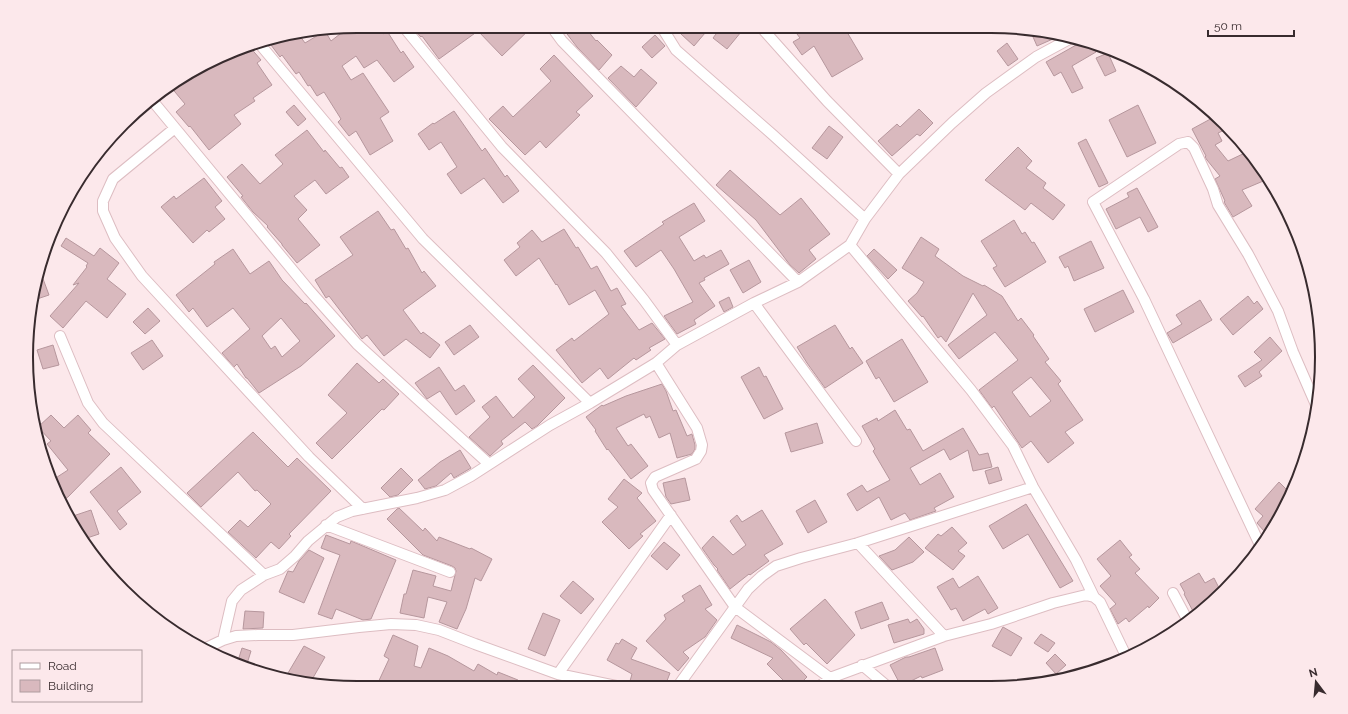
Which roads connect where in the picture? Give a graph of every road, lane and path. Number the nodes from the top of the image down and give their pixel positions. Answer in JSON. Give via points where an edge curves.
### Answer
{"nodes":[{"id":1,"x":409,"y":33,"type":"edge"},
{"id":2,"x":556,"y":33,"type":"edge"},
{"id":3,"x":665,"y":33,"type":"edge"},
{"id":4,"x":766,"y":33,"type":"edge"},
{"id":5,"x":1065,"y":42,"type":"edge"},
{"id":6,"x":262,"y":47,"type":"edge"},
{"id":7,"x":155,"y":104,"type":"edge"},
{"id":8,"x":175,"y":128,"type":"junction"},
{"id":9,"x":899,"y":174,"type":"junction"},
{"id":10,"x":865,"y":220,"type":"junction"},
{"id":11,"x":850,"y":245,"type":"junction"},
{"id":12,"x":798,"y":282,"type":"junction"},
{"id":13,"x":754,"y":303,"type":"junction"},
{"id":14,"x":60,"y":336,"type":"dead end"},
{"id":15,"x":677,"y":345,"type":"junction"},
{"id":16,"x":656,"y":363,"type":"junction"},
{"id":17,"x":1312,"y":398,"type":"edge"},
{"id":18,"x":590,"y":403,"type":"junction"},
{"id":19,"x":856,"y":441,"type":"dead end"},
{"id":20,"x":489,"y":464,"type":"junction"},
{"id":21,"x":1033,"y":487,"type":"junction"},
{"id":22,"x":363,"y":509,"type":"junction"},
{"id":23,"x":671,"y":515,"type":"junction"},
{"id":24,"x":326,"y":525,"type":"junction"},
{"id":25,"x":1258,"y":540,"type":"edge"},
{"id":26,"x":858,"y":543,"type":"junction"},
{"id":27,"x":450,"y":572,"type":"dead end"},
{"id":28,"x":264,"y":575,"type":"junction"},
{"id":29,"x":1173,"y":593,"type":"dead end"},
{"id":30,"x":1094,"y":597,"type":"junction"},
{"id":31,"x":735,"y":607,"type":"junction"},
{"id":32,"x":1185,"y":616,"type":"edge"},
{"id":33,"x":944,"y":636,"type":"junction"},
{"id":34,"x":223,"y":640,"type":"junction"},
{"id":35,"x":210,"y":646,"type":"edge"},
{"id":36,"x":1124,"y":652,"type":"edge"},
{"id":37,"x":862,"y":666,"type":"junction"},
{"id":38,"x":558,"y":674,"type":"junction"},
{"id":39,"x":830,"y":678,"type":"junction"},
{"id":40,"x":592,"y":681,"type":"edge"},
{"id":41,"x":682,"y":681,"type":"edge"},
{"id":42,"x":826,"y":681,"type":"edge"},
{"id":43,"x":881,"y":681,"type":"edge"}],
"edges":[{"from":1,"to":15,"type":"street","via":[[502,147],[606,253]]},
{"from":2,"to":12,"type":"street"},
{"from":3,"to":10,"type":"street","via":[[676,50]]},
{"from":4,"to":9,"type":"street","via":[[826,101]]},
{"from":5,"to":9,"type":"street","via":[[1036,57],[986,92]]},
{"from":6,"to":18,"type":"street","via":[[423,239]]},
{"from":7,"to":8,"type":"street"},
{"from":8,"to":20,"type":"street","via":[[357,344]]},
{"from":8,"to":22,"type":"street","via":[[113,179],[103,201],[103,211],[115,238],[142,276],[309,457]]},
{"from":9,"to":10,"type":"street"},
{"from":10,"to":11,"type":"street"},
{"from":11,"to":12,"type":"street"},
{"from":11,"to":21,"type":"street","via":[[971,390],[1013,446]]},
{"from":12,"to":13,"type":"street"},
{"from":13,"to":15,"type":"street"},
{"from":13,"to":19,"type":"street"},
{"from":14,"to":28,"type":"street","via":[[88,403],[103,423]]},
{"from":15,"to":16,"type":"street"},
{"from":16,"to":18,"type":"street"},
{"from":16,"to":23,"type":"street","via":[[697,428],[702,445],[702,451],[696,459],[655,477],[651,484]]},
{"from":17,"to":25,"type":"street","via":[[1278,311],[1218,205],[1194,148],[1188,142],[1179,144],[1094,202],[1144,299]]},
{"from":18,"to":20,"type":"street"},
{"from":20,"to":22,"type":"street","via":[[445,490]]},
{"from":21,"to":26,"type":"street"},
{"from":21,"to":30,"type":"street","via":[[1076,560]]},
{"from":22,"to":24,"type":"street","via":[[337,517]]},
{"from":23,"to":31,"type":"street"},
{"from":23,"to":38,"type":"street"},
{"from":24,"to":27,"type":"street"},
{"from":24,"to":28,"type":"street","via":[[280,569]]},
{"from":26,"to":31,"type":"street","via":[[776,566],[748,589]]},
{"from":26,"to":33,"type":"street"},
{"from":28,"to":34,"type":"street","via":[[241,590],[232,601]]},
{"from":29,"to":32,"type":"street"},
{"from":30,"to":33,"type":"street","via":[[1086,595],[1053,603],[991,624]]},
{"from":30,"to":36,"type":"street","via":[[1100,602]]},
{"from":31,"to":39,"type":"street"},
{"from":31,"to":41,"type":"street"},
{"from":33,"to":37,"type":"street"},
{"from":34,"to":35,"type":"street"},
{"from":34,"to":38,"type":"street","via":[[236,636],[293,635],[391,624],[416,625],[438,630]]},
{"from":37,"to":39,"type":"street"},
{"from":37,"to":43,"type":"street"},
{"from":38,"to":40,"type":"street"},
{"from":39,"to":42,"type":"street"}]}
